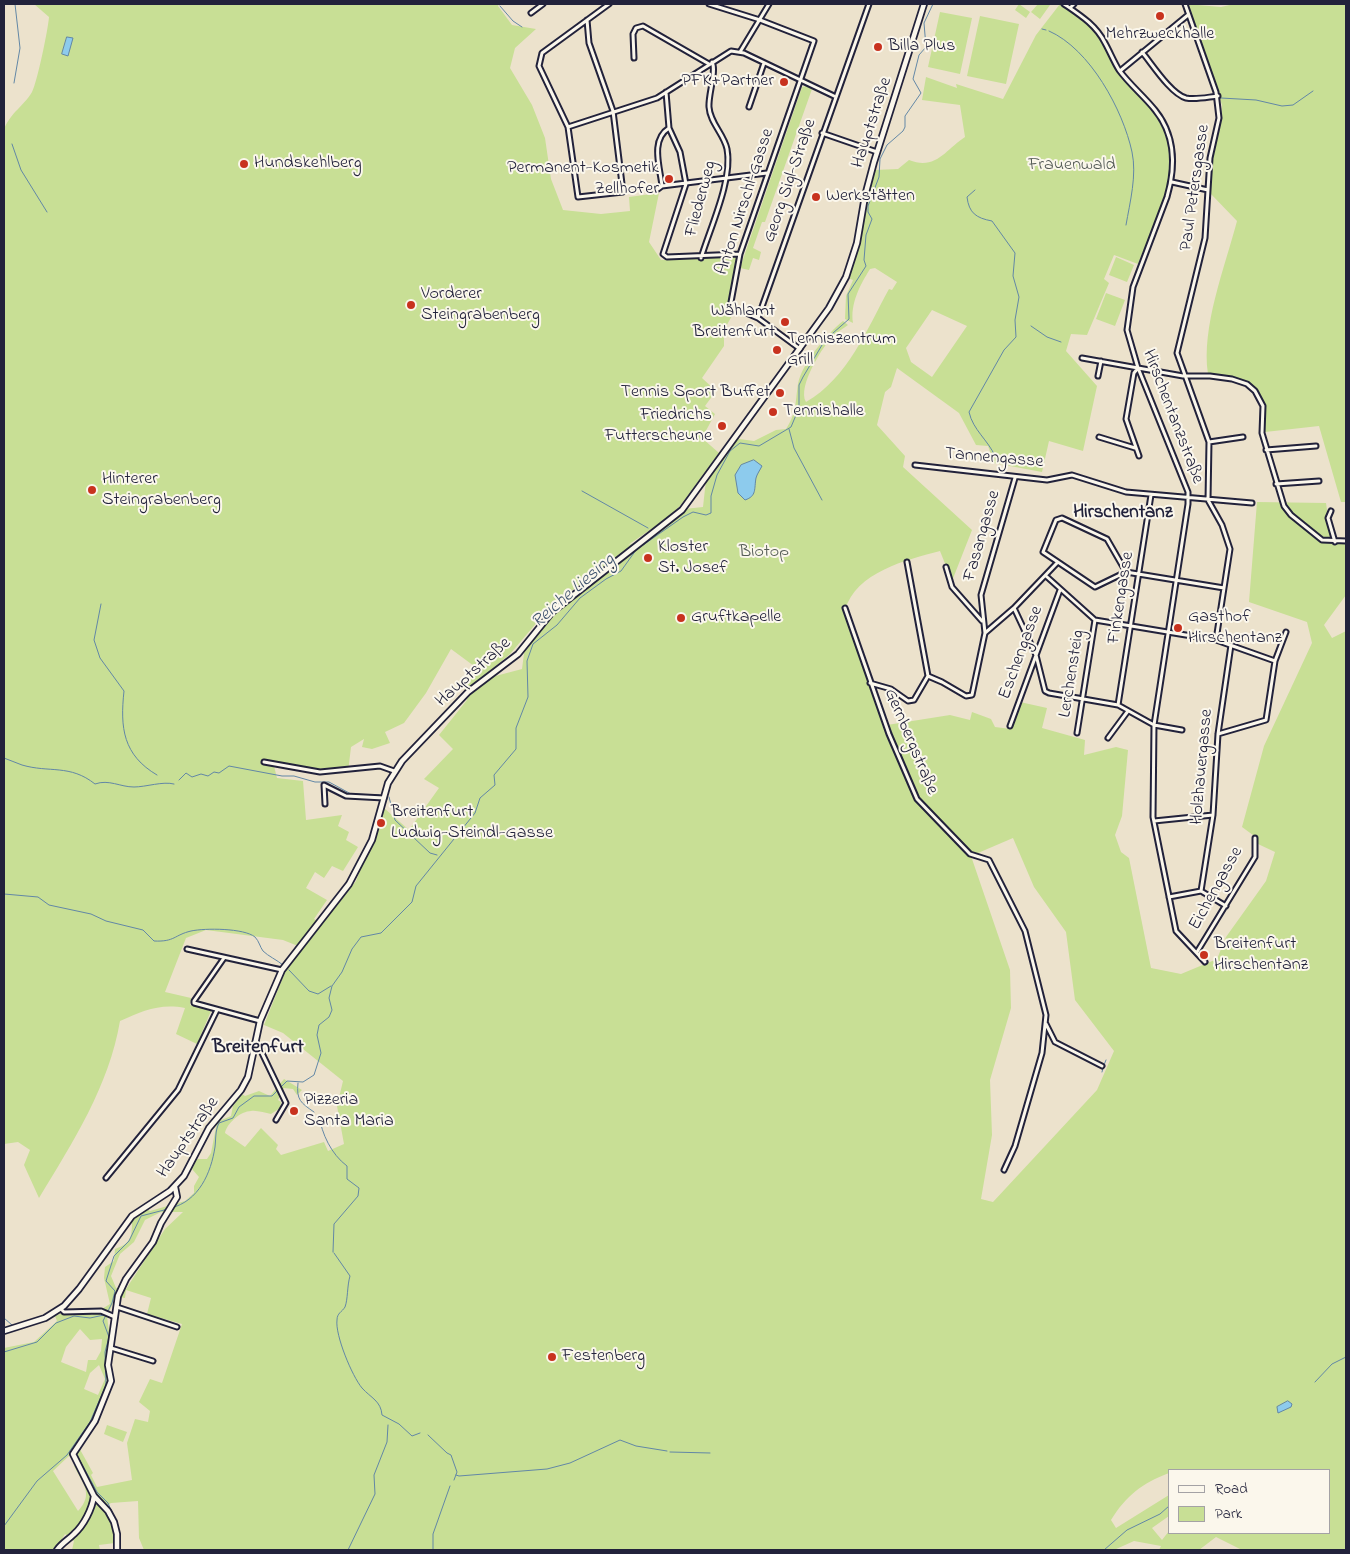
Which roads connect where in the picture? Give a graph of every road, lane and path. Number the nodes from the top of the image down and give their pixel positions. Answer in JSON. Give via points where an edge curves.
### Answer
{"nodes":[{"id":1,"x":542,"y":4,"type":"edge"},
{"id":2,"x":609,"y":4,"type":"edge"},
{"id":3,"x":709,"y":4,"type":"edge"},
{"id":4,"x":720,"y":4,"type":"edge"},
{"id":5,"x":769,"y":4,"type":"edge"},
{"id":6,"x":869,"y":4,"type":"edge"},
{"id":7,"x":924,"y":4,"type":"edge"},
{"id":8,"x":1064,"y":4,"type":"edge"},
{"id":9,"x":1074,"y":4,"type":"edge"},
{"id":10,"x":1185,"y":4,"type":"edge"},
{"id":11,"x":718,"y":8,"type":"junction"},
{"id":12,"x":1070,"y":8,"type":"junction"},
{"id":13,"x":531,"y":13,"type":"dead end"},
{"id":14,"x":1188,"y":15,"type":"junction"},
{"id":15,"x":587,"y":20,"type":"junction"},
{"id":16,"x":760,"y":20,"type":"junction"},
{"id":17,"x":740,"y":52,"type":"junction"},
{"id":18,"x":1142,"y":52,"type":"junction"},
{"id":19,"x":634,"y":58,"type":"dead end"},
{"id":20,"x":710,"y":63,"type":"junction"},
{"id":21,"x":764,"y":63,"type":"junction"},
{"id":22,"x":1120,"y":71,"type":"junction"},
{"id":23,"x":801,"y":81,"type":"junction"},
{"id":24,"x":666,"y":92,"type":"junction"},
{"id":25,"x":834,"y":96,"type":"junction"},
{"id":26,"x":1218,"y":96,"type":"junction"},
{"id":27,"x":749,"y":107,"type":"dead end"},
{"id":28,"x":612,"y":111,"type":"junction"},
{"id":29,"x":568,"y":127,"type":"junction"},
{"id":30,"x":669,"y":128,"type":"junction"},
{"id":31,"x":822,"y":133,"type":"junction"},
{"id":32,"x":877,"y":152,"type":"junction"},
{"id":33,"x":767,"y":173,"type":"junction"},
{"id":34,"x":726,"y":178,"type":"junction"},
{"id":35,"x":1172,"y":182,"type":"junction"},
{"id":36,"x":686,"y":184,"type":"junction"},
{"id":37,"x":662,"y":186,"type":"junction"},
{"id":38,"x":658,"y":189,"type":"dead end"},
{"id":39,"x":1208,"y":190,"type":"junction"},
{"id":40,"x":740,"y":254,"type":"junction"},
{"id":41,"x":701,"y":258,"type":"junction"},
{"id":42,"x":758,"y":318,"type":"junction"},
{"id":43,"x":800,"y":349,"type":"junction"},
{"id":44,"x":1082,"y":358,"type":"dead end"},
{"id":45,"x":1100,"y":361,"type":"junction"},
{"id":46,"x":1138,"y":368,"type":"junction"},
{"id":47,"x":1098,"y":376,"type":"dead end"},
{"id":48,"x":1183,"y":376,"type":"junction"},
{"id":49,"x":1099,"y":437,"type":"dead end"},
{"id":50,"x":1243,"y":437,"type":"dead end"},
{"id":51,"x":1209,"y":442,"type":"junction"},
{"id":52,"x":1316,"y":446,"type":"dead end"},
{"id":53,"x":1135,"y":448,"type":"junction"},
{"id":54,"x":1266,"y":450,"type":"junction"},
{"id":55,"x":1138,"y":456,"type":"dead end"},
{"id":56,"x":915,"y":465,"type":"dead end"},
{"id":57,"x":1015,"y":478,"type":"junction"},
{"id":58,"x":1319,"y":481,"type":"dead end"},
{"id":59,"x":1276,"y":484,"type":"junction"},
{"id":60,"x":1151,"y":495,"type":"junction"},
{"id":61,"x":1188,"y":498,"type":"junction"},
{"id":62,"x":1208,"y":500,"type":"junction"},
{"id":63,"x":1252,"y":503,"type":"dead end"},
{"id":64,"x":1331,"y":511,"type":"dead end"},
{"id":65,"x":1346,"y":541,"type":"edge"},
{"id":66,"x":1335,"y":542,"type":"junction"},
{"id":67,"x":907,"y":562,"type":"dead end"},
{"id":68,"x":1058,"y":563,"type":"junction"},
{"id":69,"x":946,"y":567,"type":"dead end"},
{"id":70,"x":1126,"y":572,"type":"junction"},
{"id":71,"x":1140,"y":575,"type":"junction"},
{"id":72,"x":1046,"y":576,"type":"junction"},
{"id":73,"x":1176,"y":580,"type":"junction"},
{"id":74,"x":1224,"y":588,"type":"junction"},
{"id":75,"x":1060,"y":590,"type":"junction"},
{"id":76,"x":845,"y":608,"type":"dead end"},
{"id":77,"x":1014,"y":608,"type":"junction"},
{"id":78,"x":1095,"y":620,"type":"junction"},
{"id":79,"x":983,"y":622,"type":"junction"},
{"id":80,"x":1131,"y":627,"type":"junction"},
{"id":81,"x":1168,"y":632,"type":"junction"},
{"id":82,"x":1286,"y":632,"type":"dead end"},
{"id":83,"x":985,"y":633,"type":"junction"},
{"id":84,"x":1216,"y":640,"type":"junction"},
{"id":85,"x":1232,"y":645,"type":"junction"},
{"id":86,"x":1036,"y":655,"type":"junction"},
{"id":87,"x":1275,"y":661,"type":"junction"},
{"id":88,"x":928,"y":676,"type":"junction"},
{"id":89,"x":870,"y":682,"type":"junction"},
{"id":90,"x":1082,"y":700,"type":"junction"},
{"id":91,"x":1118,"y":705,"type":"junction"},
{"id":92,"x":1128,"y":711,"type":"junction"},
{"id":93,"x":1154,"y":725,"type":"junction"},
{"id":94,"x":1010,"y":726,"type":"dead end"},
{"id":95,"x":1182,"y":730,"type":"dead end"},
{"id":96,"x":1077,"y":733,"type":"dead end"},
{"id":97,"x":1218,"y":734,"type":"junction"},
{"id":98,"x":1108,"y":738,"type":"dead end"},
{"id":99,"x":264,"y":762,"type":"dead end"},
{"id":100,"x":394,"y":771,"type":"junction"},
{"id":101,"x":384,"y":798,"type":"junction"},
{"id":102,"x":324,"y":804,"type":"dead end"},
{"id":103,"x":1213,"y":815,"type":"junction"},
{"id":104,"x":1154,"y":821,"type":"junction"},
{"id":105,"x":1255,"y":838,"type":"dead end"},
{"id":106,"x":1201,"y":891,"type":"junction"},
{"id":107,"x":1169,"y":897,"type":"junction"},
{"id":108,"x":1226,"y":906,"type":"junction"},
{"id":109,"x":187,"y":949,"type":"dead end"},
{"id":110,"x":1197,"y":952,"type":"junction"},
{"id":111,"x":224,"y":958,"type":"junction"},
{"id":112,"x":1205,"y":962,"type":"dead end"},
{"id":113,"x":282,"y":970,"type":"junction"},
{"id":114,"x":217,"y":1010,"type":"junction"},
{"id":115,"x":260,"y":1021,"type":"junction"},
{"id":116,"x":1046,"y":1023,"type":"junction"},
{"id":117,"x":1044,"y":1038,"type":"junction"},
{"id":118,"x":1053,"y":1040,"type":"junction"},
{"id":119,"x":256,"y":1047,"type":"junction"},
{"id":120,"x":1102,"y":1066,"type":"dead end"},
{"id":121,"x":276,"y":1120,"type":"dead end"},
{"id":122,"x":1004,"y":1170,"type":"dead end"},
{"id":123,"x":106,"y":1178,"type":"dead end"},
{"id":124,"x":175,"y":1187,"type":"junction"},
{"id":125,"x":117,"y":1307,"type":"junction"},
{"id":126,"x":60,"y":1309,"type":"junction"},
{"id":127,"x":113,"y":1316,"type":"junction"},
{"id":128,"x":177,"y":1326,"type":"dead end"},
{"id":129,"x":4,"y":1331,"type":"edge"},
{"id":130,"x":111,"y":1348,"type":"junction"},
{"id":131,"x":153,"y":1361,"type":"dead end"},
{"id":132,"x":94,"y":1496,"type":"junction"},
{"id":133,"x":57,"y":1550,"type":"edge"},
{"id":134,"x":118,"y":1550,"type":"edge"}],
"edges":[{"from":1,"to":13,"type":"street"},
{"from":2,"to":15,"type":"street"},
{"from":3,"to":11,"type":"street"},
{"from":4,"to":11,"type":"street"},
{"from":5,"to":16,"type":"street"},
{"from":6,"to":25,"type":"street","name":"Georg Sigl-Straße"},
{"from":7,"to":32,"type":"main road","name":"Hauptstraße"},
{"from":8,"to":12,"type":"street","name":"Hirschentanzstraße"},
{"from":9,"to":12,"type":"street"},
{"from":10,"to":14,"type":"street","name":"Paul Petersgasse"},
{"from":11,"to":16,"type":"street"},
{"from":12,"to":22,"type":"street","name":"Hirschentanzstraße","via":[[1098,31]]},
{"from":14,"to":18,"type":"street"},
{"from":14,"to":26,"type":"street","name":"Paul Petersgasse"},
{"from":15,"to":28,"type":"street","via":[[589,43]]},
{"from":15,"to":29,"type":"street","via":[[542,53],[539,66]]},
{"from":16,"to":17,"type":"street"},
{"from":16,"to":23,"type":"street","name":"Anton Nirschl-Gasse","via":[[814,41]]},
{"from":17,"to":20,"type":"street","via":[[727,52]]},
{"from":17,"to":21,"type":"street"},
{"from":18,"to":22,"type":"street"},
{"from":18,"to":26,"type":"street","via":[[1183,97]]},
{"from":19,"to":20,"type":"street","via":[[633,34],[636,28],[643,26]]},
{"from":20,"to":24,"type":"street"},
{"from":20,"to":34,"type":"street","name":"Fliederweg","via":[[714,69],[709,107],[726,143]]},
{"from":21,"to":23,"type":"street"},
{"from":21,"to":27,"type":"street"},
{"from":22,"to":35,"type":"street","name":"Hirschentanzstraße","via":[[1155,109],[1167,129],[1174,156]]},
{"from":23,"to":25,"type":"street"},
{"from":23,"to":33,"type":"street","name":"Anton Nirschl-Gasse"},
{"from":24,"to":28,"type":"street","via":[[657,98]]},
{"from":24,"to":30,"type":"street"},
{"from":25,"to":31,"type":"street","name":"Georg Sigl-Straße"},
{"from":26,"to":39,"type":"street","name":"Paul Petersgasse","via":[[1219,118],[1210,158]]},
{"from":28,"to":29,"type":"street"},
{"from":28,"to":29,"type":"street","via":[[623,192],[578,197]]},
{"from":30,"to":36,"type":"street","via":[[680,152]]},
{"from":30,"to":37,"type":"street","via":[[661,133],[658,142]]},
{"from":31,"to":32,"type":"street"},
{"from":31,"to":42,"type":"street","name":"Georg Sigl-Straße"},
{"from":32,"to":43,"type":"main road","name":"Hauptstraße","via":[[846,277]]},
{"from":33,"to":34,"type":"street"},
{"from":33,"to":40,"type":"street","name":"Anton Nirschl-Gasse"},
{"from":34,"to":36,"type":"street"},
{"from":34,"to":41,"type":"street","name":"Fliederweg"},
{"from":35,"to":39,"type":"street"},
{"from":35,"to":46,"type":"street","name":"Hirschentanzstraße","via":[[1133,287],[1127,330]]},
{"from":36,"to":37,"type":"street"},
{"from":36,"to":41,"type":"street","via":[[663,254],[667,257]]},
{"from":37,"to":38,"type":"street"},
{"from":39,"to":48,"type":"street","name":"Paul Petersgasse","via":[[1205,238],[1176,353]]},
{"from":40,"to":41,"type":"street"},
{"from":40,"to":42,"type":"street","name":"Anton Nirschl-Gasse","via":[[731,302],[737,309]]},
{"from":42,"to":43,"type":"street"},
{"from":43,"to":100,"type":"main road","name":"Hauptstraße","via":[[682,510],[552,612],[518,654],[468,692]]},
{"from":44,"to":45,"type":"street"},
{"from":45,"to":46,"type":"street"},
{"from":45,"to":47,"type":"street"},
{"from":46,"to":48,"type":"street"},
{"from":46,"to":53,"type":"street","via":[[1134,373],[1126,419]]},
{"from":46,"to":61,"type":"street","name":"Hirschentanzstraße"},
{"from":48,"to":51,"type":"street","name":"Paul Petersgasse"},
{"from":48,"to":54,"type":"street","via":[[1232,379],[1252,388],[1263,406],[1262,433]]},
{"from":49,"to":53,"type":"street"},
{"from":50,"to":51,"type":"street"},
{"from":51,"to":62,"type":"street"},
{"from":52,"to":54,"type":"street"},
{"from":53,"to":55,"type":"street"},
{"from":54,"to":59,"type":"street"},
{"from":56,"to":57,"type":"street","name":"Tannengasse"},
{"from":57,"to":60,"type":"street","name":"Tannengasse","via":[[1047,480],[1072,475],[1126,492]]},
{"from":57,"to":79,"type":"street","name":"Fasangasse","via":[[981,594]]},
{"from":58,"to":59,"type":"street"},
{"from":59,"to":66,"type":"street","via":[[1286,511],[1322,540]]},
{"from":60,"to":61,"type":"street","name":"Tannengasse"},
{"from":60,"to":71,"type":"street","name":"Finkengasse"},
{"from":61,"to":62,"type":"street","name":"Tannengasse"},
{"from":61,"to":73,"type":"street","name":"Hirschentanzstraße"},
{"from":62,"to":63,"type":"street","name":"Tannengasse"},
{"from":62,"to":74,"type":"street","via":[[1229,545]]},
{"from":64,"to":66,"type":"street","via":[[1328,518]]},
{"from":65,"to":66,"type":"street"},
{"from":67,"to":88,"type":"street"},
{"from":68,"to":70,"type":"street","via":[[1095,587]]},
{"from":68,"to":70,"type":"street","via":[[1042,552],[1056,520],[1062,518],[1107,539]]},
{"from":68,"to":72,"type":"street"},
{"from":69,"to":79,"type":"street","via":[[952,587]]},
{"from":70,"to":71,"type":"street"},
{"from":71,"to":73,"type":"street"},
{"from":71,"to":80,"type":"street","name":"Finkengasse"},
{"from":72,"to":75,"type":"street"},
{"from":72,"to":77,"type":"street"},
{"from":73,"to":74,"type":"street"},
{"from":73,"to":81,"type":"street","name":"Hirschentanzstraße"},
{"from":74,"to":84,"type":"street"},
{"from":75,"to":78,"type":"street"},
{"from":75,"to":86,"type":"street","name":"Eschengasse"},
{"from":76,"to":89,"type":"street","name":"Gernbergstraße"},
{"from":77,"to":83,"type":"street"},
{"from":77,"to":86,"type":"street"},
{"from":78,"to":80,"type":"street"},
{"from":78,"to":90,"type":"street","name":"Lerchensteig"},
{"from":79,"to":83,"type":"street","name":"Fasangasse"},
{"from":80,"to":81,"type":"street"},
{"from":80,"to":91,"type":"street","name":"Finkengasse"},
{"from":81,"to":84,"type":"street"},
{"from":81,"to":93,"type":"street","name":"Hirschentanzstraße"},
{"from":82,"to":87,"type":"street"},
{"from":83,"to":88,"type":"street","via":[[972,694],[966,696]]},
{"from":84,"to":85,"type":"street"},
{"from":85,"to":87,"type":"street"},
{"from":85,"to":97,"type":"street","name":"Holzhauergasse"},
{"from":86,"to":90,"type":"street","via":[[1044,691]]},
{"from":86,"to":94,"type":"street","name":"Eschengasse"},
{"from":87,"to":97,"type":"street","via":[[1266,720]]},
{"from":88,"to":89,"type":"street","via":[[910,701],[891,689]]},
{"from":89,"to":116,"type":"street","name":"Gernbergstraße","via":[[919,803],[970,854],[988,858],[994,869],[1028,939]]},
{"from":90,"to":91,"type":"street"},
{"from":90,"to":96,"type":"street","name":"Lerchensteig"},
{"from":91,"to":92,"type":"street"},
{"from":92,"to":93,"type":"street"},
{"from":92,"to":98,"type":"street"},
{"from":93,"to":95,"type":"street"},
{"from":93,"to":104,"type":"street","name":"Hirschentanzstraße"},
{"from":97,"to":103,"type":"street","name":"Holzhauergasse"},
{"from":99,"to":100,"type":"street","via":[[320,772],[380,766]]},
{"from":100,"to":101,"type":"main road","name":"Hauptstraße"},
{"from":101,"to":102,"type":"street","via":[[346,796],[324,785]]},
{"from":101,"to":113,"type":"main road","name":"Hauptstraße","via":[[372,840],[349,884]]},
{"from":103,"to":104,"type":"street"},
{"from":103,"to":106,"type":"street","name":"Holzhauergasse"},
{"from":104,"to":107,"type":"street","name":"Hirschentanzstraße"},
{"from":105,"to":108,"type":"street","name":"Eichengasse","via":[[1255,857]]},
{"from":106,"to":107,"type":"street"},
{"from":106,"to":108,"type":"street"},
{"from":107,"to":110,"type":"street","name":"Hirschentanzstraße","via":[[1176,931]]},
{"from":108,"to":110,"type":"street","name":"Eichengasse"},
{"from":109,"to":111,"type":"street"},
{"from":110,"to":112,"type":"street","name":"Hirschentanzstraße"},
{"from":111,"to":113,"type":"street"},
{"from":111,"to":114,"type":"street","via":[[194,1000]]},
{"from":113,"to":115,"type":"main road","name":"Hauptstraße"},
{"from":114,"to":115,"type":"street"},
{"from":114,"to":123,"type":"street","via":[[178,1090]]},
{"from":115,"to":119,"type":"main road","name":"Hauptstraße"},
{"from":116,"to":117,"type":"street","name":"Gernbergstraße"},
{"from":116,"to":118,"type":"street"},
{"from":117,"to":118,"type":"street"},
{"from":117,"to":122,"type":"street","name":"Gernbergstraße","via":[[1016,1146]]},
{"from":118,"to":120,"type":"street"},
{"from":119,"to":121,"type":"street","via":[[261,1051],[286,1103]]},
{"from":119,"to":124,"type":"main road","name":"Hauptstraße","via":[[245,1084],[209,1128]]},
{"from":124,"to":125,"type":"main road","via":[[177,1197],[147,1251],[126,1279]]},
{"from":124,"to":126,"type":"main road","name":"Hauptstraße","via":[[132,1216],[79,1289]]},
{"from":125,"to":127,"type":"main road"},
{"from":125,"to":128,"type":"street"},
{"from":126,"to":127,"type":"street","via":[[64,1312],[105,1312]]},
{"from":126,"to":129,"type":"main road","name":"Hauptstraße"},
{"from":127,"to":130,"type":"main road"},
{"from":130,"to":131,"type":"street"},
{"from":130,"to":132,"type":"main road","via":[[108,1365],[110,1383],[95,1421],[73,1454]]},
{"from":132,"to":133,"type":"main road","via":[[92,1508],[76,1533]]},
{"from":132,"to":134,"type":"main road","via":[[114,1522]]}]}
